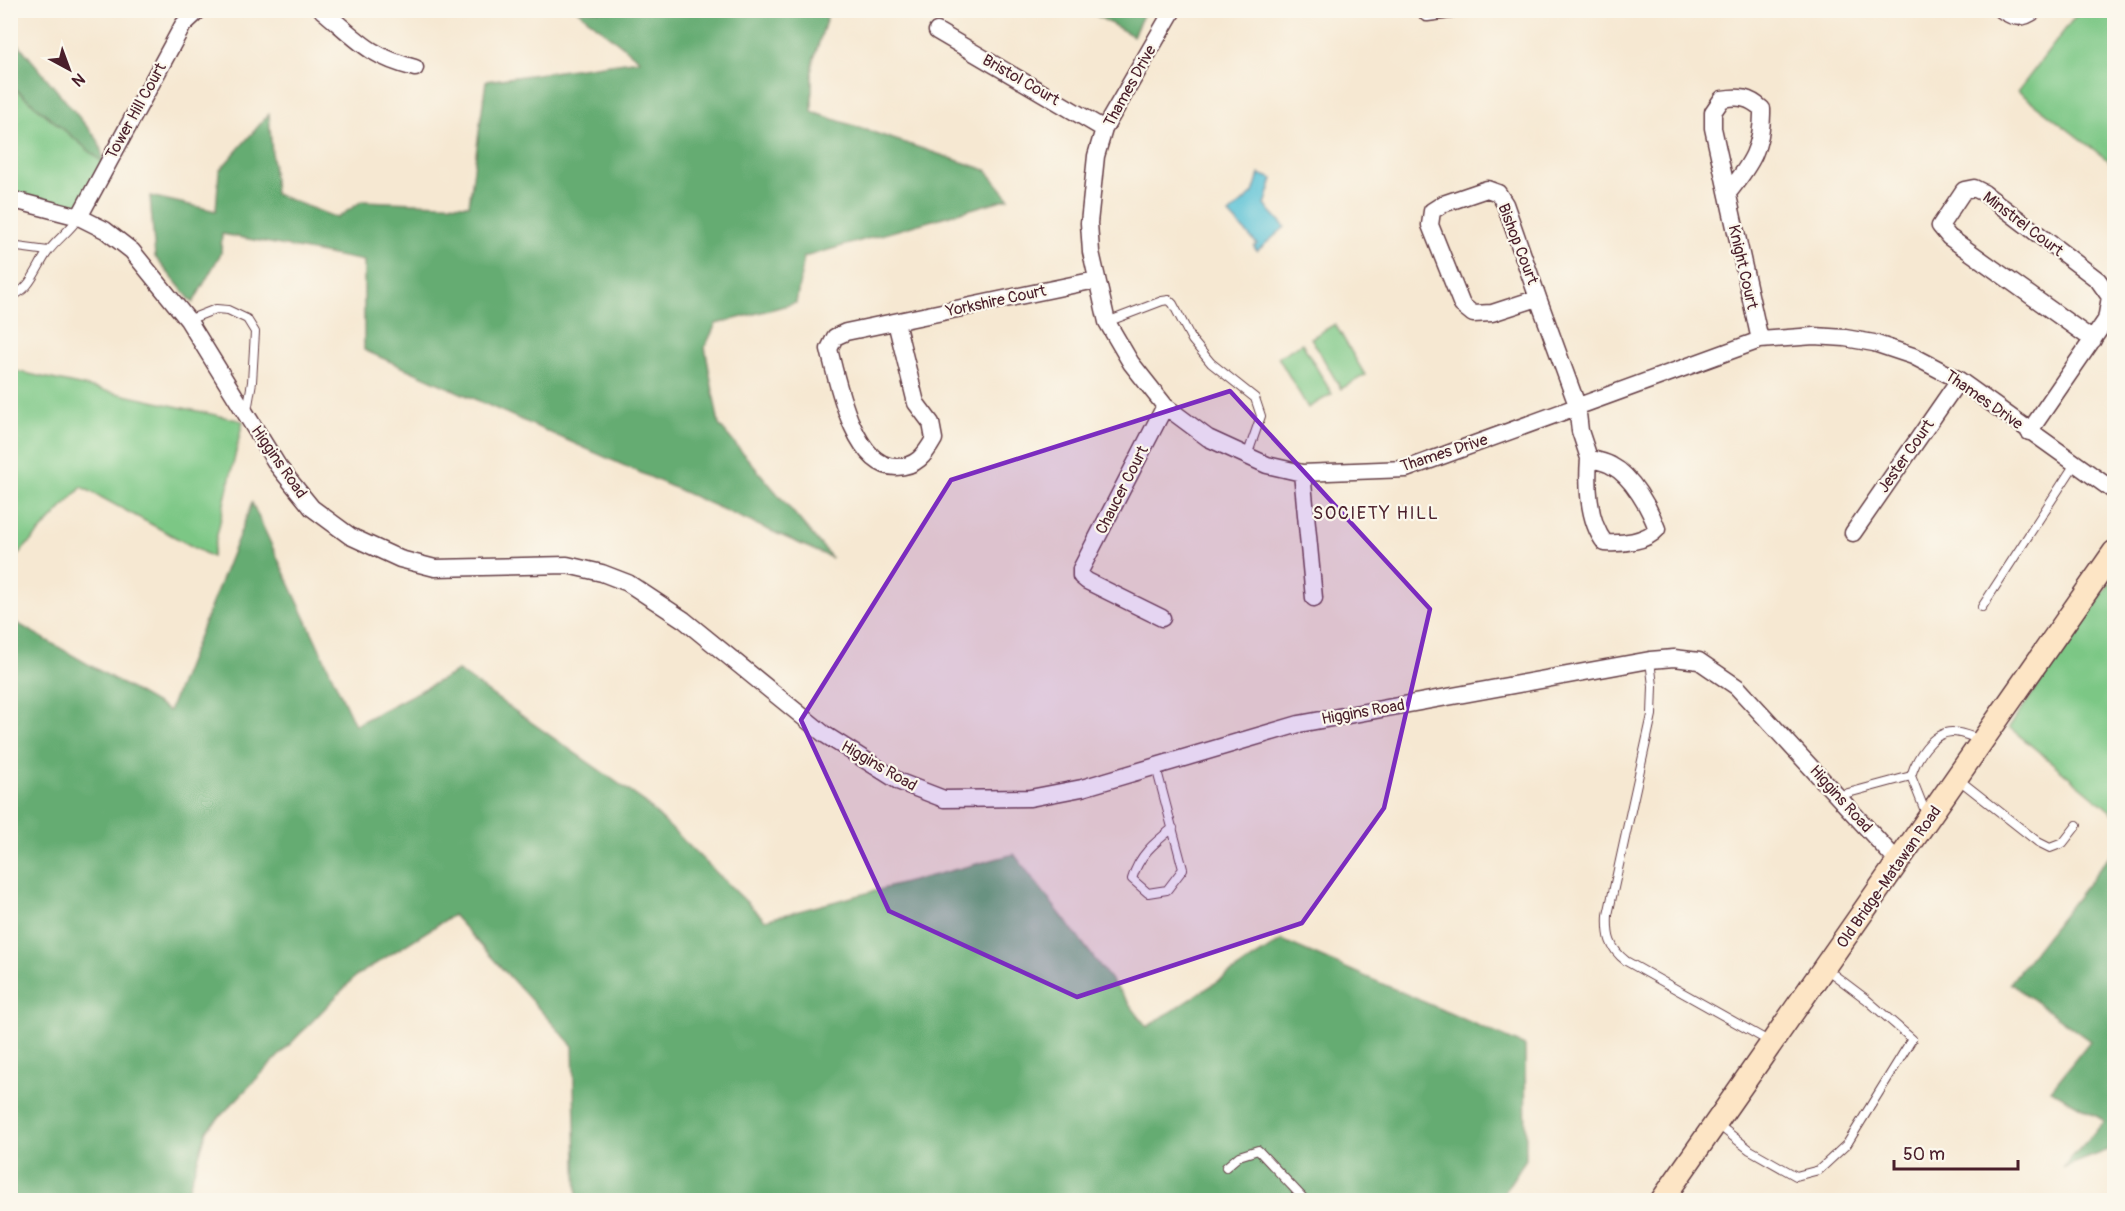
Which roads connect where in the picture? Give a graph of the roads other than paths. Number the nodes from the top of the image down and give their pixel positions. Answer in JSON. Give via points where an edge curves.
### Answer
{"nodes":[{"id":1,"x":199,"y":10,"type":"edge"},
{"id":2,"x":322,"y":10,"type":"edge"},
{"id":3,"x":1173,"y":10,"type":"edge"},
{"id":4,"x":1425,"y":10,"type":"edge"},
{"id":5,"x":1450,"y":10,"type":"edge"},
{"id":6,"x":2002,"y":10,"type":"edge"},
{"id":7,"x":2034,"y":10,"type":"edge"},
{"id":8,"x":937,"y":31,"type":"dead end"},
{"id":9,"x":415,"y":68,"type":"dead end"},
{"id":10,"x":1104,"y":129,"type":"junction"},
{"id":11,"x":1728,"y":193,"type":"junction"},
{"id":12,"x":10,"y":199,"type":"edge"},
{"id":13,"x":79,"y":217,"type":"junction"},
{"id":14,"x":10,"y":246,"type":"edge"},
{"id":15,"x":48,"y":251,"type":"junction"},
{"id":16,"x":1096,"y":280,"type":"junction"},
{"id":17,"x":10,"y":296,"type":"edge"},
{"id":18,"x":1538,"y":298,"type":"junction"},
{"id":19,"x":188,"y":320,"type":"junction"},
{"id":20,"x":896,"y":322,"type":"junction"},
{"id":21,"x":1107,"y":322,"type":"junction"},
{"id":22,"x":1760,"y":340,"type":"junction"},
{"id":23,"x":2093,"y":340,"type":"junction"},
{"id":24,"x":1959,"y":380,"type":"junction"},
{"id":25,"x":1578,"y":405,"type":"junction"},
{"id":26,"x":1165,"y":406,"type":"junction"},
{"id":27,"x":246,"y":414,"type":"junction"},
{"id":28,"x":2030,"y":432,"type":"junction"},
{"id":29,"x":1247,"y":457,"type":"junction"},
{"id":30,"x":1589,"y":458,"type":"junction"},
{"id":31,"x":2075,"y":464,"type":"junction"},
{"id":32,"x":1302,"y":473,"type":"junction"},
{"id":33,"x":2115,"y":491,"type":"edge"},
{"id":34,"x":1853,"y":533,"type":"dead end"},
{"id":35,"x":2115,"y":552,"type":"edge"},
{"id":36,"x":1314,"y":598,"type":"dead end"},
{"id":37,"x":1982,"y":607,"type":"dead end"},
{"id":38,"x":1161,"y":618,"type":"dead end"},
{"id":39,"x":1650,"y":660,"type":"junction"},
{"id":40,"x":1984,"y":741,"type":"junction"},
{"id":41,"x":1156,"y":767,"type":"junction"},
{"id":42,"x":1911,"y":776,"type":"junction"},
{"id":43,"x":1958,"y":778,"type":"junction"},
{"id":44,"x":1837,"y":796,"type":"junction"},
{"id":45,"x":1929,"y":819,"type":"junction"},
{"id":46,"x":2077,"y":825,"type":"dead end"},
{"id":47,"x":1173,"y":828,"type":"junction"},
{"id":48,"x":1899,"y":863,"type":"junction"},
{"id":49,"x":1824,"y":968,"type":"junction"},
{"id":50,"x":1772,"y":1043,"type":"junction"},
{"id":51,"x":1716,"y":1123,"type":"junction"},
{"id":52,"x":1226,"y":1167,"type":"dead end"},
{"id":53,"x":1305,"y":1200,"type":"edge"},
{"id":54,"x":1662,"y":1200,"type":"edge"}],
"edges":[{"from":1,"to":13,"type":"street","name":"Tower Hill Court","via":[[183,25]]},
{"from":2,"to":9,"type":"street","via":[[369,51],[389,62]]},
{"from":3,"to":10,"type":"street","name":"Thames Drive"},
{"from":4,"to":5,"type":"street","via":[[1434,14]]},
{"from":6,"to":7,"type":"street","via":[[2026,17]]},
{"from":8,"to":10,"type":"street","name":"Bristol Court"},
{"from":10,"to":16,"type":"street","name":"Thames Drive","via":[[1096,156],[1089,223]]},
{"from":11,"to":11,"type":"street","name":"Knight Court","via":[[1713,112],[1722,99],[1738,97],[1762,109],[1763,131],[1753,162]]},
{"from":11,"to":22,"type":"street","name":"Knight Court"},
{"from":12,"to":13,"type":"street","name":"Higgins Road"},
{"from":13,"to":15,"type":"lane"},
{"from":13,"to":19,"type":"street","name":"Higgins Road","via":[[105,230],[132,251]]},
{"from":14,"to":15,"type":"lane"},
{"from":15,"to":17,"type":"lane","via":[[21,293]]},
{"from":16,"to":20,"type":"street","name":"Yorkshire Court"},
{"from":16,"to":21,"type":"street","name":"Thames Drive"},
{"from":18,"to":18,"type":"street","name":"Bishop Court","via":[[1498,193],[1487,189],[1432,211],[1430,225],[1462,305],[1473,314],[1492,313]]},
{"from":18,"to":25,"type":"street","name":"Bishop Court"},
{"from":19,"to":27,"type":"street","name":"Higgins Road"},
{"from":19,"to":27,"type":"lane","via":[[216,309],[247,319],[255,332]]},
{"from":20,"to":20,"type":"street","name":"Yorkshire Court","via":[[916,403],[931,423],[934,439],[924,456],[907,467],[886,467],[861,439],[847,416],[829,350],[835,337],[846,332]]},
{"from":21,"to":26,"type":"street","name":"Thames Drive","via":[[1131,363]]},
{"from":21,"to":29,"type":"lane","via":[[1169,300],[1192,340],[1211,363],[1255,398],[1261,416]]},
{"from":22,"to":24,"type":"street","name":"Thames Drive","via":[[1814,336],[1874,343],[1913,356]]},
{"from":22,"to":25,"type":"street","name":"Thames Drive"},
{"from":23,"to":23,"type":"street","name":"Minstrel Court","via":[[2106,320],[2110,297],[2098,280],[1984,193],[1974,188],[1964,190],[1940,226],[1949,237]]},
{"from":23,"to":28,"type":"street","name":"Minstrel Court"},
{"from":24,"to":28,"type":"street","name":"Thames Drive"},
{"from":24,"to":34,"type":"street","name":"Jester Court"},
{"from":25,"to":30,"type":"street","name":"Bishop Court","via":[[1580,431]]},
{"from":25,"to":32,"type":"street","name":"Thames Drive","via":[[1406,469]]},
{"from":26,"to":29,"type":"street","name":"Thames Drive","via":[[1208,438]]},
{"from":26,"to":38,"type":"street","name":"Chaucer Court","via":[[1081,568],[1082,576]]},
{"from":27,"to":41,"type":"street","name":"Higgins Road","via":[[300,495],[350,536],[400,559],[435,568],[567,565],[628,583],[684,620],[824,734],[900,782],[944,799],[1030,798]]},
{"from":28,"to":31,"type":"street","name":"Thames Drive"},
{"from":29,"to":32,"type":"street","name":"Thames Drive"},
{"from":30,"to":30,"type":"street","via":[[1587,486],[1599,535],[1605,543],[1651,536],[1657,529],[1653,517],[1626,478],[1613,466]]},
{"from":31,"to":33,"type":"street","name":"Thames Drive"},
{"from":31,"to":37,"type":"lane"},
{"from":32,"to":36,"type":"street"},
{"from":35,"to":40,"type":"main road","name":"Old Bridge-Matawan Road"},
{"from":39,"to":41,"type":"street","name":"Higgins Road","via":[[1299,724]]},
{"from":39,"to":44,"type":"street","name":"Higgins Road","via":[[1699,661],[1728,680],[1758,707]]},
{"from":39,"to":50,"type":"lane","via":[[1652,715],[1608,915],[1607,936],[1616,953],[1626,961]]},
{"from":40,"to":42,"type":"lane","via":[[1952,732],[1937,737],[1916,761]]},
{"from":40,"to":43,"type":"main road","name":"Old Bridge-Matawan Road"},
{"from":41,"to":47,"type":"lane"},
{"from":42,"to":44,"type":"lane"},
{"from":42,"to":45,"type":"lane"},
{"from":43,"to":45,"type":"main road","name":"Old Bridge-Matawan Road"},
{"from":43,"to":46,"type":"lane","via":[[2050,848],[2063,843]]},
{"from":44,"to":48,"type":"street","name":"Higgins Road"},
{"from":45,"to":48,"type":"main road","name":"Old Bridge-Matawan Road"},
{"from":47,"to":47,"type":"lane","via":[[1183,869],[1167,890],[1148,893],[1132,879],[1136,862]]},
{"from":48,"to":49,"type":"main road","name":"Old Bridge-Matawan Road"},
{"from":49,"to":50,"type":"main road","name":"Old Bridge-Matawan Road"},
{"from":49,"to":51,"type":"lane","via":[[1912,1039],[1847,1144],[1819,1170],[1796,1176],[1750,1150]]},
{"from":50,"to":51,"type":"main road","name":"Old Bridge-Matawan Road"},
{"from":51,"to":54,"type":"main road","name":"Old Bridge-Matawan Road"},
{"from":52,"to":53,"type":"lane","via":[[1239,1156],[1258,1150]]}]}
